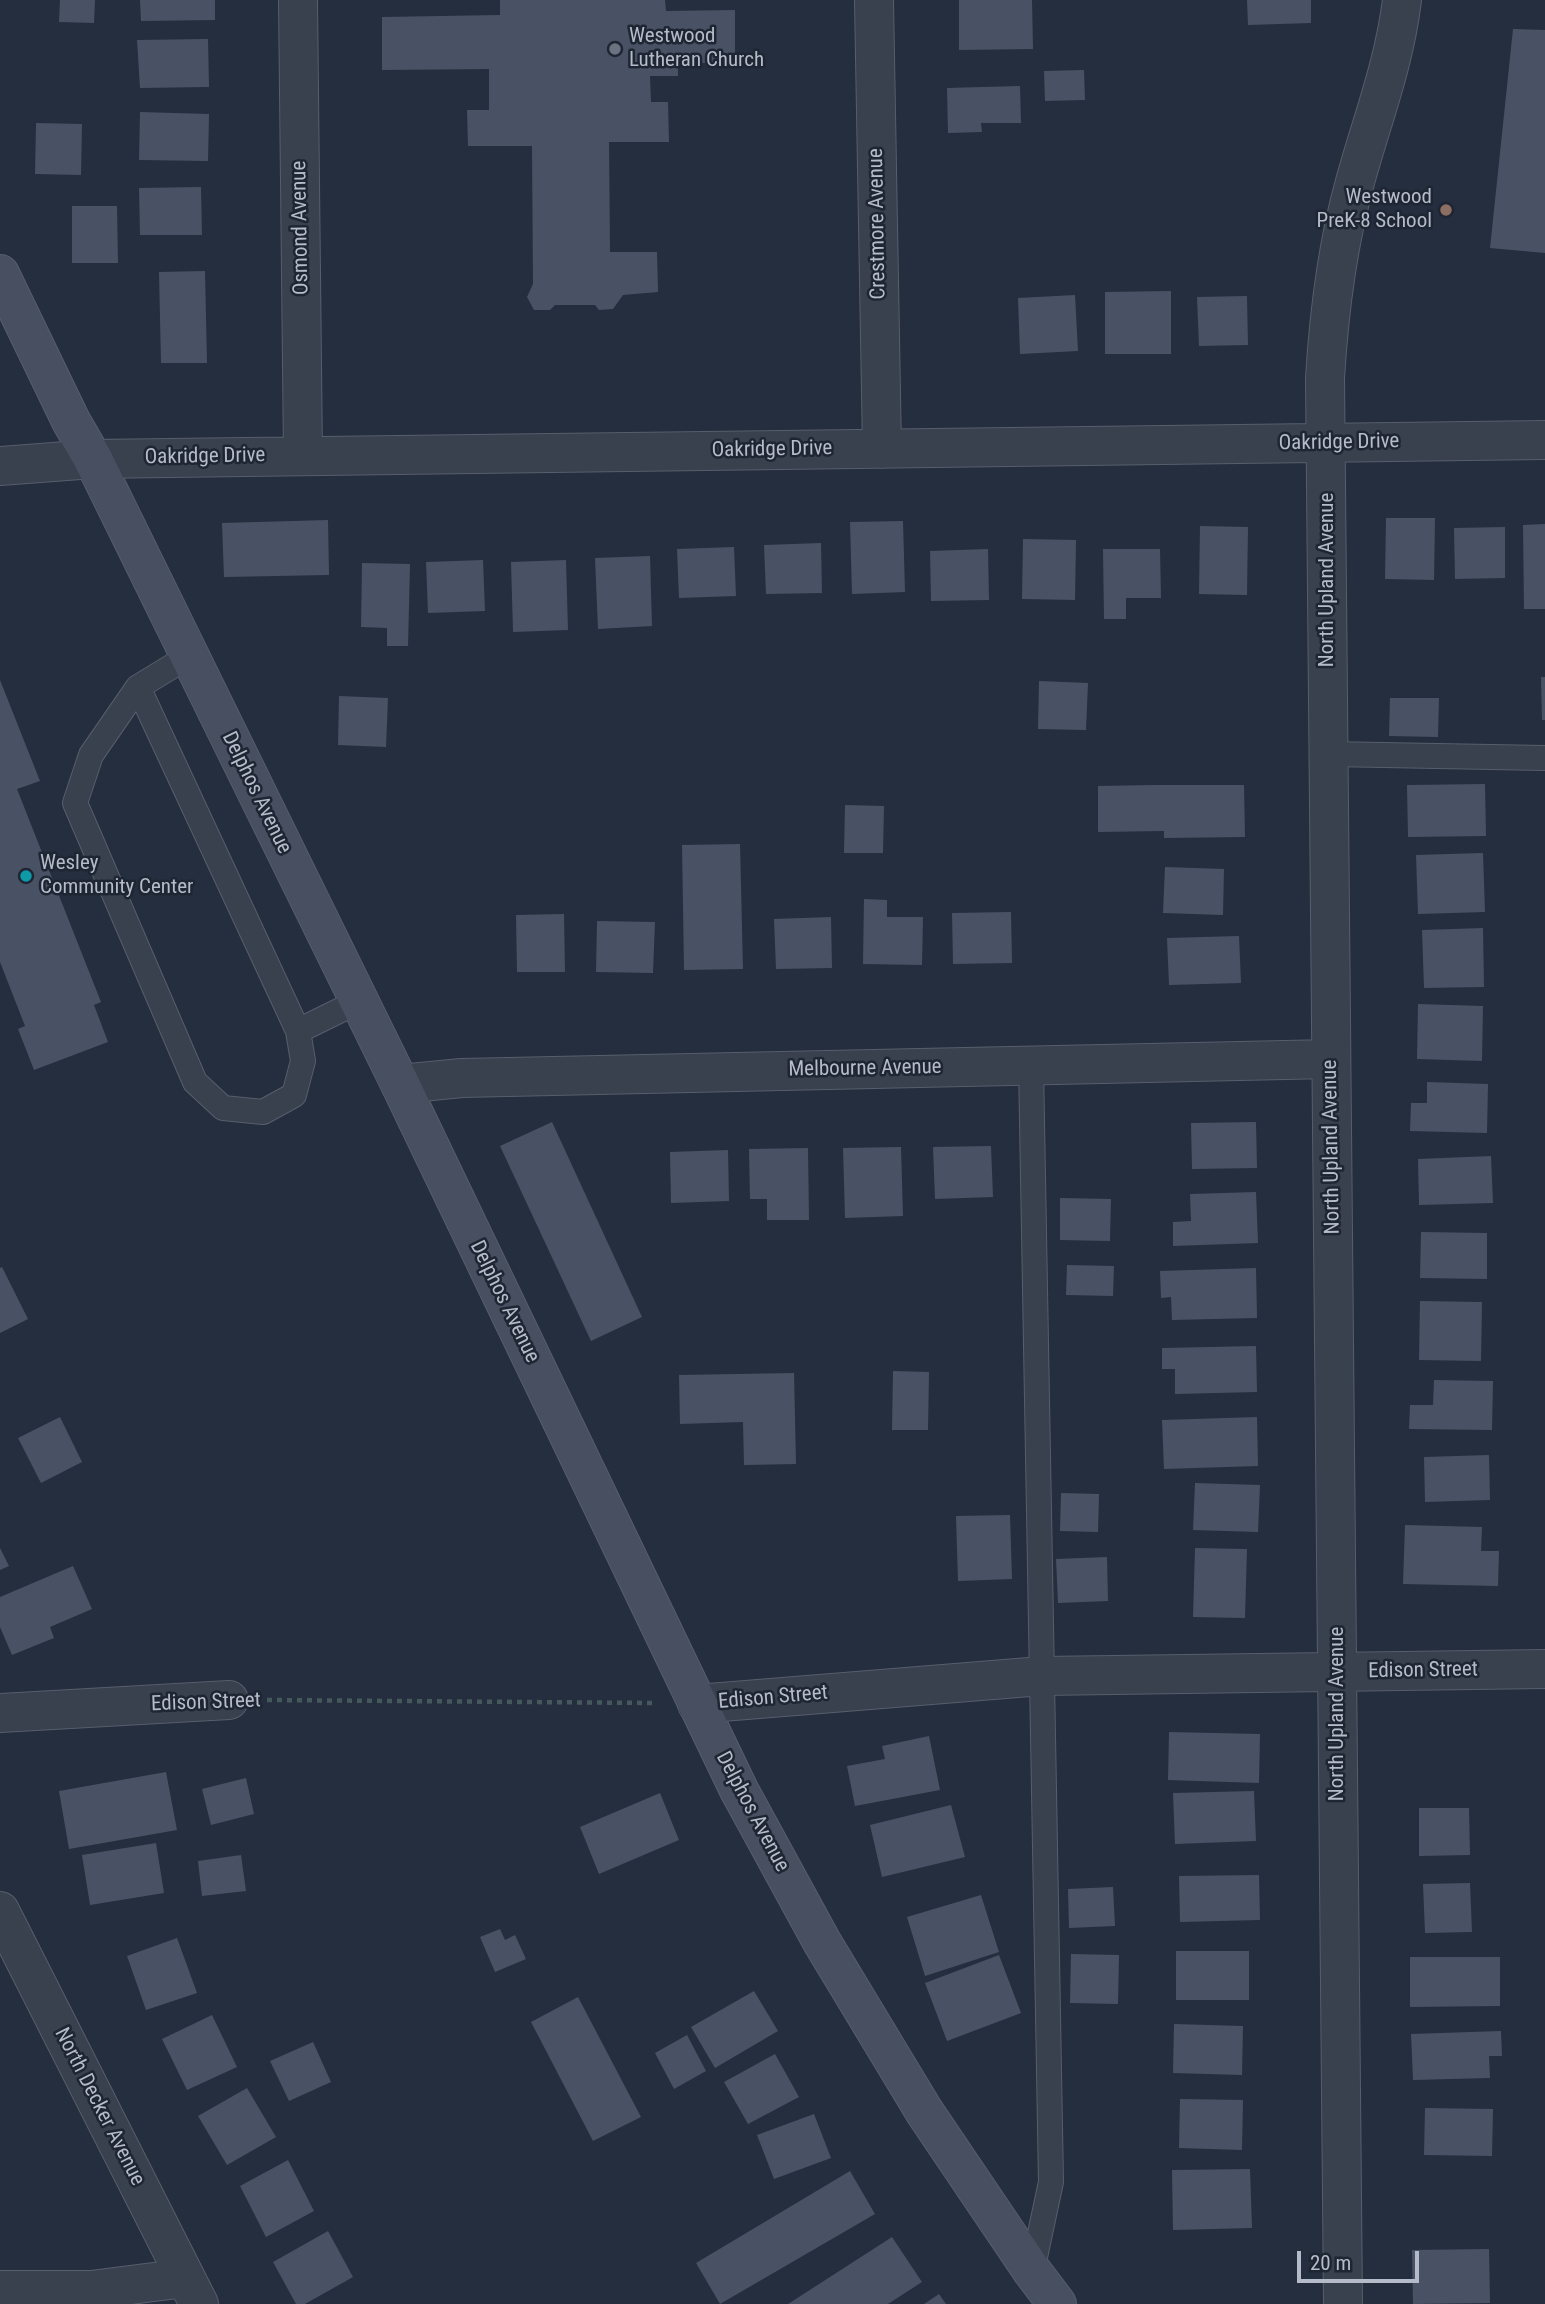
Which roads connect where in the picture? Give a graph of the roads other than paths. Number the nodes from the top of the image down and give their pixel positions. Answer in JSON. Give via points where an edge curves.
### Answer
{"nodes":[{"id":1,"x":298,"y":0,"type":"edge"},
{"id":2,"x":874,"y":0,"type":"edge"},
{"id":3,"x":1405,"y":1,"type":"edge"},
{"id":4,"x":0,"y":274,"type":"edge"},
{"id":5,"x":1545,"y":440,"type":"edge"},
{"id":6,"x":1327,"y":443,"type":"junction"},
{"id":7,"x":882,"y":449,"type":"junction"},
{"id":8,"x":303,"y":456,"type":"junction"},
{"id":9,"x":93,"y":459,"type":"junction"},
{"id":10,"x":0,"y":467,"type":"edge"},
{"id":11,"x":189,"y":656,"type":"junction"},
{"id":12,"x":138,"y":687,"type":"junction"},
{"id":13,"x":1329,"y":754,"type":"junction"},
{"id":14,"x":1545,"y":758,"type":"edge"},
{"id":15,"x":359,"y":1001,"type":"junction"},
{"id":16,"x":298,"y":1031,"type":"junction"},
{"id":17,"x":1331,"y":1059,"type":"junction"},
{"id":18,"x":1031,"y":1065,"type":"junction"},
{"id":19,"x":400,"y":1084,"type":"junction"},
{"id":20,"x":1545,"y":1669,"type":"edge"},
{"id":21,"x":1336,"y":1672,"type":"junction"},
{"id":22,"x":1042,"y":1676,"type":"junction"},
{"id":23,"x":229,"y":1700,"type":"road end"},
{"id":24,"x":697,"y":1704,"type":"junction"},
{"id":25,"x":0,"y":1713,"type":"edge"},
{"id":26,"x":0,"y":1911,"type":"edge"},
{"id":27,"x":1032,"y":2271,"type":"junction"},
{"id":28,"x":0,"y":2290,"type":"edge"},
{"id":29,"x":192,"y":2291,"type":"edge"},
{"id":30,"x":1056,"y":2304,"type":"edge"},
{"id":31,"x":1343,"y":2304,"type":"edge"}],
"edges":[{"from":1,"to":8,"type":"street","name":"Osmond Avenue"},
{"from":2,"to":7,"type":"street","name":"Crestmore Avenue"},
{"from":3,"to":6,"type":"street","name":"North Upland Avenue","via":[[1341,238],[1325,378]]},
{"from":4,"to":9,"type":"street","name":"Delphos Avenue"},
{"from":5,"to":6,"type":"street","name":"Oakridge Drive"},
{"from":6,"to":7,"type":"street","name":"Oakridge Drive"},
{"from":6,"to":13,"type":"street","name":"North Upland Avenue"},
{"from":7,"to":8,"type":"street","name":"Oakridge Drive"},
{"from":8,"to":9,"type":"street","name":"Oakridge Drive"},
{"from":9,"to":10,"type":"street","name":"Oakridge Drive"},
{"from":9,"to":11,"type":"street","name":"Delphos Avenue"},
{"from":11,"to":12,"type":"lane"},
{"from":11,"to":15,"type":"street","name":"Delphos Avenue"},
{"from":12,"to":16,"type":"lane"},
{"from":12,"to":16,"type":"lane","via":[[91,755],[75,803],[195,1082],[223,1108],[263,1112],[294,1095],[303,1061]]},
{"from":13,"to":14,"type":"lane"},
{"from":13,"to":17,"type":"street","name":"North Upland Avenue"},
{"from":15,"to":16,"type":"lane"},
{"from":15,"to":19,"type":"street","name":"Delphos Avenue"},
{"from":17,"to":18,"type":"street","name":"Melbourne Avenue"},
{"from":17,"to":21,"type":"street","name":"North Upland Avenue"},
{"from":18,"to":19,"type":"street","name":"Melbourne Avenue","via":[[462,1078]]},
{"from":18,"to":22,"type":"lane"},
{"from":19,"to":24,"type":"street","name":"Delphos Avenue"},
{"from":20,"to":21,"type":"street","name":"Edison Street"},
{"from":21,"to":22,"type":"street","name":"Edison Street"},
{"from":21,"to":31,"type":"street","name":"North Upland Avenue"},
{"from":22,"to":24,"type":"street","name":"Edison Street"},
{"from":22,"to":27,"type":"lane","via":[[1051,2182]]},
{"from":23,"to":25,"type":"street","name":"Edison Street"},
{"from":24,"to":27,"type":"street","name":"Delphos Avenue","via":[[822,1942],[924,2111]]},
{"from":26,"to":29,"type":"street","name":"North Decker Avenue"},
{"from":27,"to":30,"type":"street","name":"Delphos Avenue"},
{"from":28,"to":29,"type":"street"}]}
